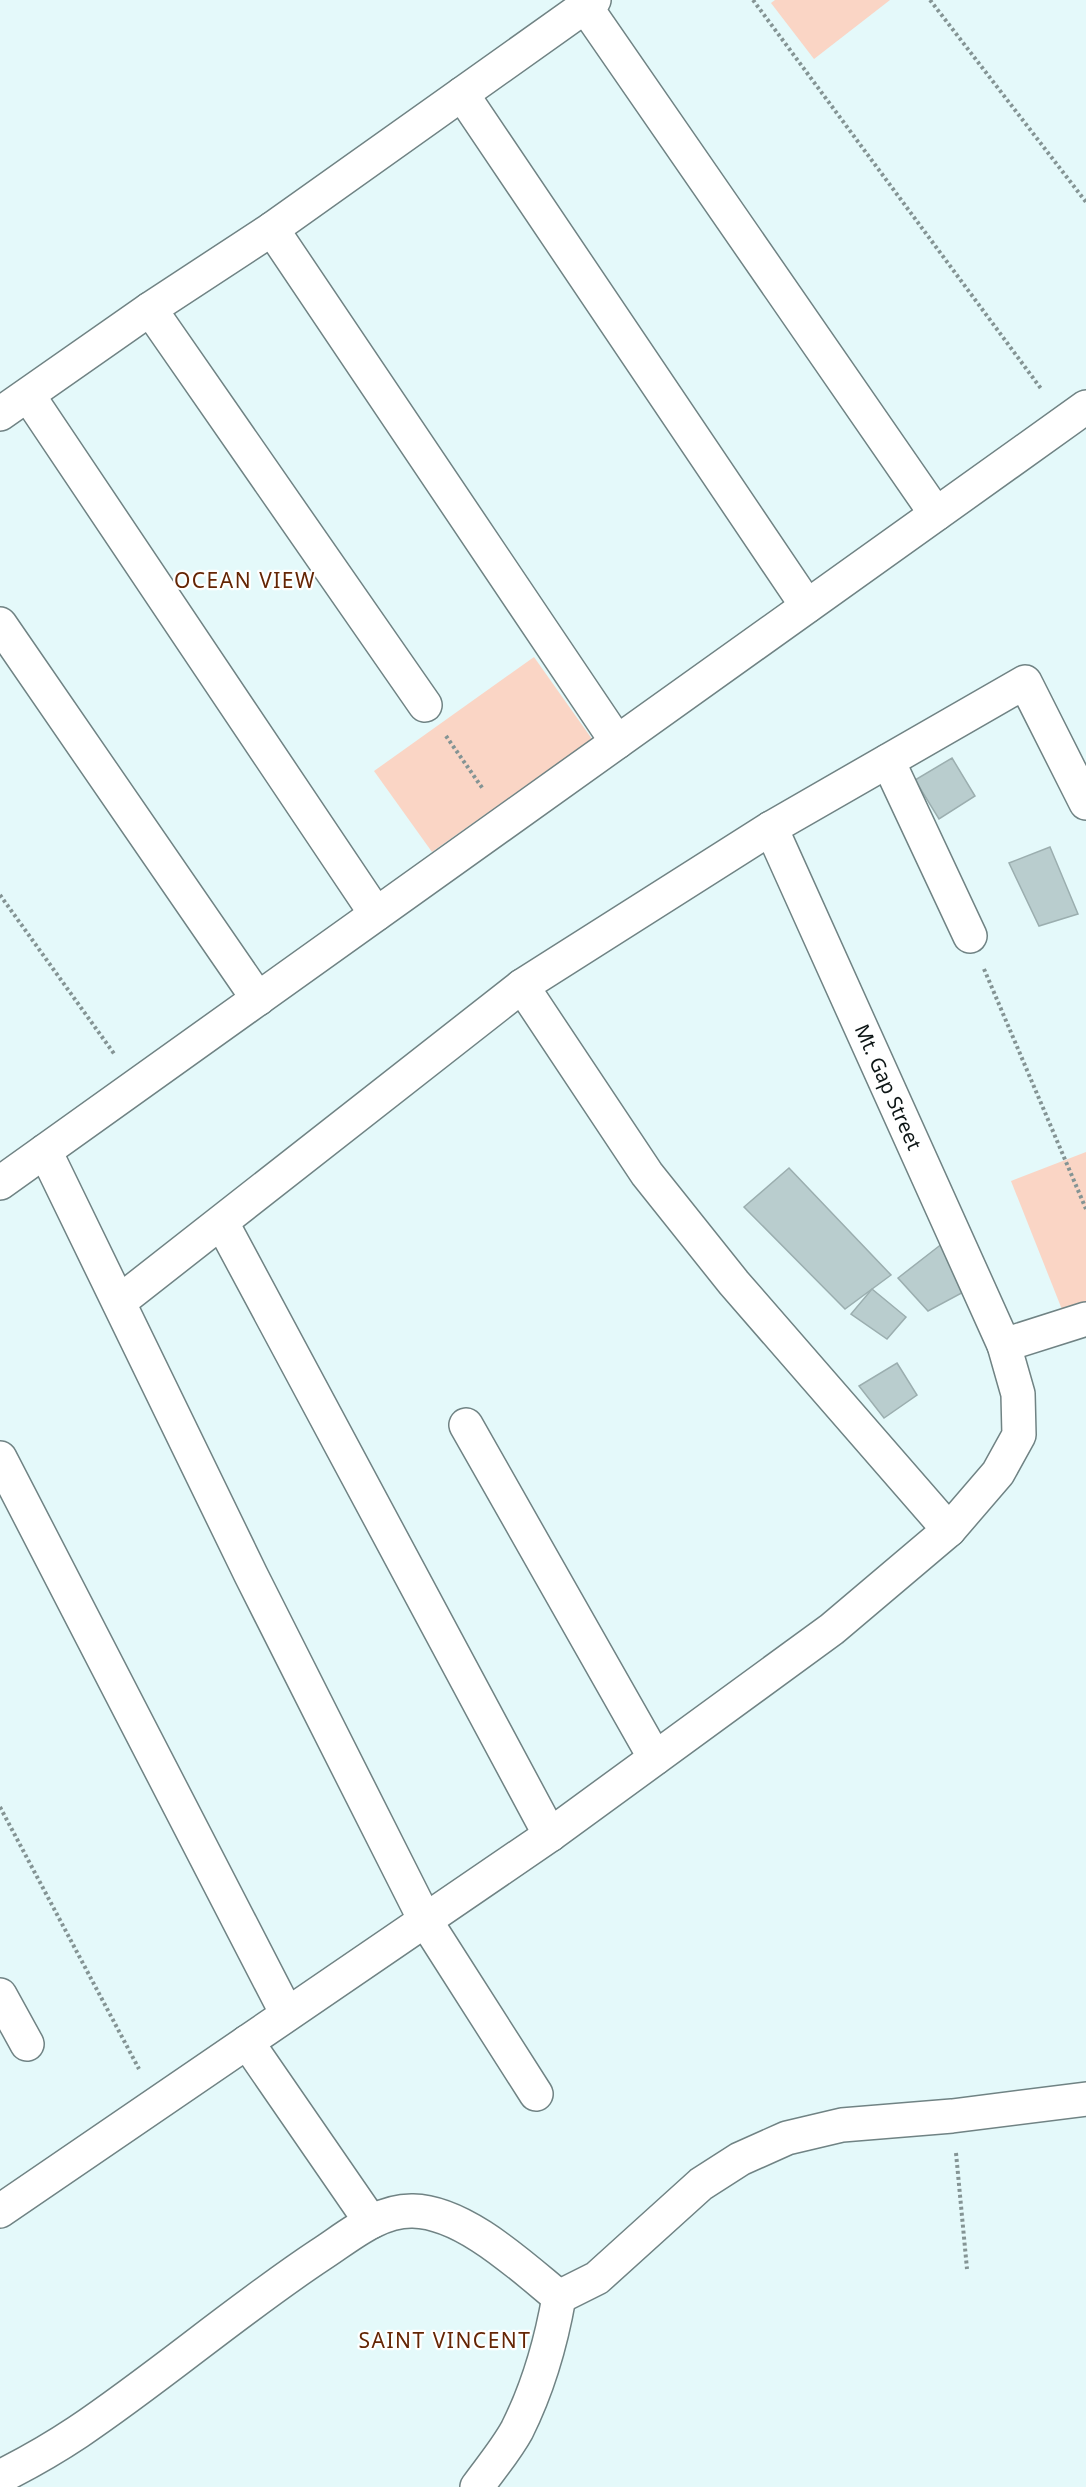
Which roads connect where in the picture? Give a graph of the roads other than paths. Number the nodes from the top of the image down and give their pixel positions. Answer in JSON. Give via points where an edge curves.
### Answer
{"nodes":[{"id":1,"x":590,"y":3,"type":"edge"},
{"id":2,"x":462,"y":94,"type":"junction"},
{"id":3,"x":272,"y":229,"type":"junction"},
{"id":4,"x":150,"y":309,"type":"junction"},
{"id":5,"x":28,"y":395,"type":"junction"},
{"id":6,"x":0,"y":414,"type":"edge"},
{"id":7,"x":1076,"y":414,"type":"edge"},
{"id":8,"x":936,"y":514,"type":"junction"},
{"id":9,"x":807,"y":606,"type":"junction"},
{"id":10,"x":0,"y":624,"type":"edge"},
{"id":11,"x":425,"y":705,"type":"dead end"},
{"id":12,"x":617,"y":742,"type":"junction"},
{"id":13,"x":888,"y":761,"type":"junction"},
{"id":14,"x":1086,"y":802,"type":"edge"},
{"id":15,"x":771,"y":828,"type":"junction"},
{"id":16,"x":376,"y":914,"type":"junction"},
{"id":17,"x":970,"y":936,"type":"road end"},
{"id":18,"x":522,"y":986,"type":"junction"},
{"id":19,"x":258,"y":999,"type":"junction"},
{"id":20,"x":45,"y":1151,"type":"junction"},
{"id":21,"x":2,"y":1177,"type":"edge"},
{"id":22,"x":222,"y":1223,"type":"junction"},
{"id":23,"x":119,"y":1302,"type":"junction"},
{"id":24,"x":1086,"y":1319,"type":"edge"},
{"id":25,"x":1005,"y":1345,"type":"junction"},
{"id":26,"x":466,"y":1425,"type":"dead end"},
{"id":27,"x":0,"y":1458,"type":"edge"},
{"id":28,"x":949,"y":1530,"type":"junction"},
{"id":29,"x":656,"y":1758,"type":"junction"},
{"id":30,"x":550,"y":1835,"type":"junction"},
{"id":31,"x":425,"y":1920,"type":"junction"},
{"id":32,"x":0,"y":1995,"type":"edge"},
{"id":33,"x":287,"y":2014,"type":"junction"},
{"id":34,"x":247,"y":2042,"type":"junction"},
{"id":35,"x":27,"y":2044,"type":"dead end"},
{"id":36,"x":536,"y":2094,"type":"dead end"},
{"id":37,"x":1086,"y":2099,"type":"edge"},
{"id":38,"x":0,"y":2211,"type":"edge"},
{"id":39,"x":371,"y":2222,"type":"junction"},
{"id":40,"x":559,"y":2297,"type":"junction"},
{"id":41,"x":0,"y":2477,"type":"edge"},
{"id":42,"x":477,"y":2487,"type":"edge"}],
"edges":[{"from":1,"to":2,"type":"street"},
{"from":1,"to":8,"type":"street"},
{"from":2,"to":3,"type":"street"},
{"from":2,"to":9,"type":"street"},
{"from":3,"to":4,"type":"street"},
{"from":3,"to":12,"type":"street"},
{"from":4,"to":5,"type":"street"},
{"from":4,"to":11,"type":"street"},
{"from":5,"to":6,"type":"street"},
{"from":5,"to":16,"type":"street"},
{"from":7,"to":8,"type":"street"},
{"from":8,"to":9,"type":"street"},
{"from":9,"to":12,"type":"street"},
{"from":10,"to":19,"type":"street"},
{"from":12,"to":16,"type":"street"},
{"from":13,"to":14,"type":"street","via":[[1025,682]]},
{"from":13,"to":15,"type":"street"},
{"from":13,"to":17,"type":"street"},
{"from":15,"to":18,"type":"street"},
{"from":15,"to":25,"type":"street","name":"Mt. Gap Street"},
{"from":16,"to":19,"type":"street"},
{"from":18,"to":22,"type":"street"},
{"from":18,"to":28,"type":"street","via":[[647,1174],[734,1283]]},
{"from":19,"to":20,"type":"street"},
{"from":20,"to":21,"type":"street"},
{"from":20,"to":23,"type":"street"},
{"from":22,"to":23,"type":"street"},
{"from":22,"to":30,"type":"street"},
{"from":23,"to":31,"type":"street","via":[[250,1575]]},
{"from":24,"to":25,"type":"street"},
{"from":25,"to":28,"type":"street","name":"Mt. Gap Street","via":[[1018,1394],[1019,1435],[998,1473]]},
{"from":26,"to":29,"type":"street"},
{"from":27,"to":33,"type":"street"},
{"from":28,"to":29,"type":"street","name":"Mt. Gap Street","via":[[832,1629]]},
{"from":29,"to":30,"type":"street","name":"Mt. Gap Street"},
{"from":30,"to":31,"type":"street","name":"Mt. Gap Street"},
{"from":31,"to":33,"type":"street","name":"Mt. Gap Street"},
{"from":31,"to":36,"type":"street"},
{"from":32,"to":35,"type":"street"},
{"from":33,"to":34,"type":"street","name":"Mt. Gap Street"},
{"from":34,"to":38,"type":"street","name":"Mt. Gap Street"},
{"from":34,"to":39,"type":"street"},
{"from":37,"to":40,"type":"street","via":[[842,2126],[787,2138],[740,2159],[701,2184],[597,2278]]},
{"from":39,"to":40,"type":"street","via":[[414,2210],[442,2217],[500,2249]]},
{"from":39,"to":41,"type":"street","via":[[285,2279],[78,2432]]},
{"from":40,"to":42,"type":"street","via":[[540,2376],[516,2431]]}]}
